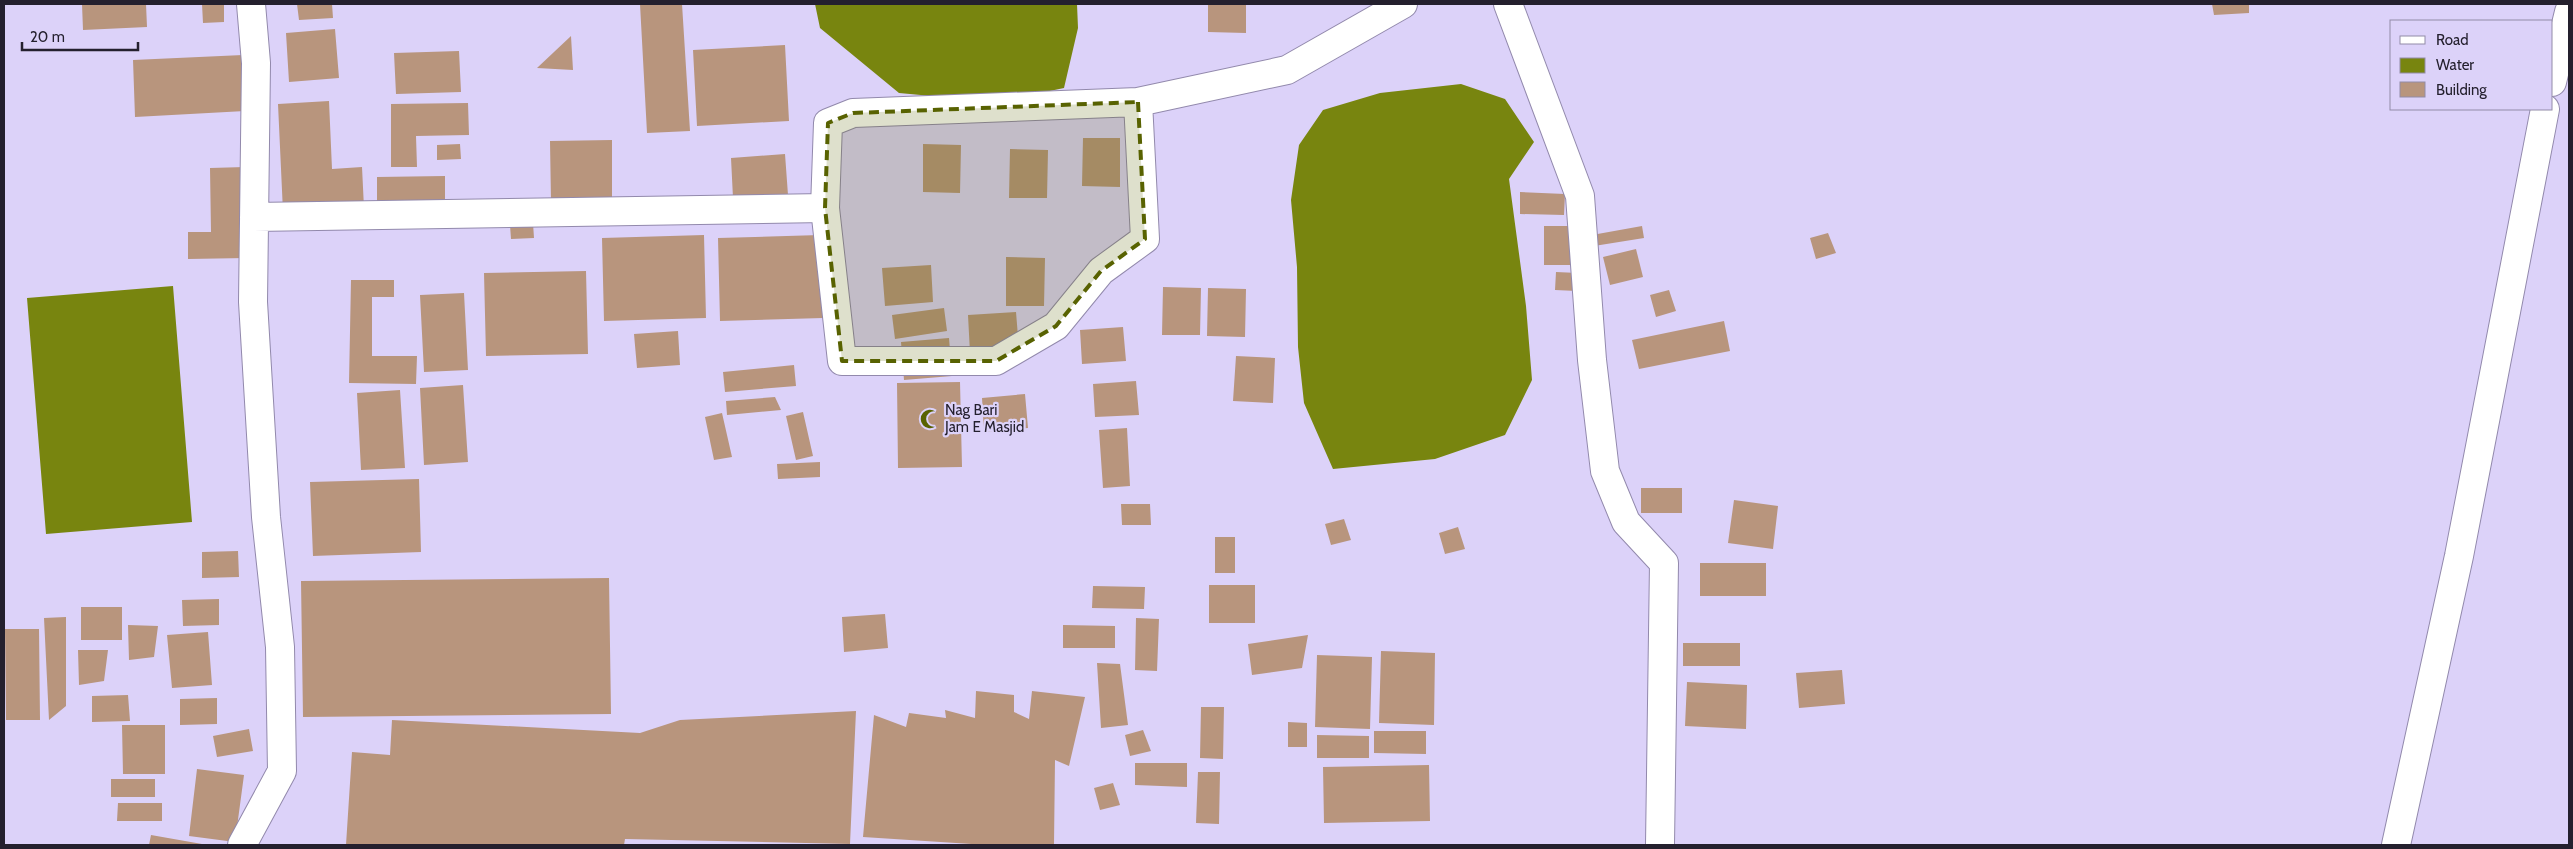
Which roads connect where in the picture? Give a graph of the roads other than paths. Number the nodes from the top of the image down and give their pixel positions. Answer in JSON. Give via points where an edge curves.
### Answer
{"nodes":[{"id":1,"x":251,"y":4,"type":"edge"},
{"id":2,"x":1403,"y":4,"type":"edge"},
{"id":3,"x":1508,"y":4,"type":"edge"},
{"id":4,"x":2569,"y":12,"type":"edge"},
{"id":5,"x":2553,"y":78,"type":"edge"},
{"id":6,"x":1138,"y":102,"type":"junction"},
{"id":7,"x":2545,"y":110,"type":"edge"},
{"id":8,"x":825,"y":208,"type":"junction"},
{"id":9,"x":254,"y":218,"type":"junction"},
{"id":10,"x":242,"y":845,"type":"edge"},
{"id":11,"x":1660,"y":845,"type":"edge"},
{"id":12,"x":2396,"y":845,"type":"edge"}],
"edges":[{"from":1,"to":9,"type":"street","via":[[256,62]]},
{"from":2,"to":6,"type":"street","via":[[1287,70]]},
{"from":3,"to":11,"type":"street","via":[[1580,196],[1592,360],[1606,472],[1626,522],[1664,563]]},
{"from":4,"to":5,"type":"street"},
{"from":6,"to":8,"type":"street","via":[[853,113],[828,123]]},
{"from":6,"to":8,"type":"street","via":[[1145,239],[1101,271],[1056,326],[996,361],[842,361]]},
{"from":7,"to":12,"type":"street","via":[[2459,556]]},
{"from":8,"to":9,"type":"street"},
{"from":9,"to":10,"type":"street","via":[[253,302],[266,517],[280,647],[282,771]]}]}
